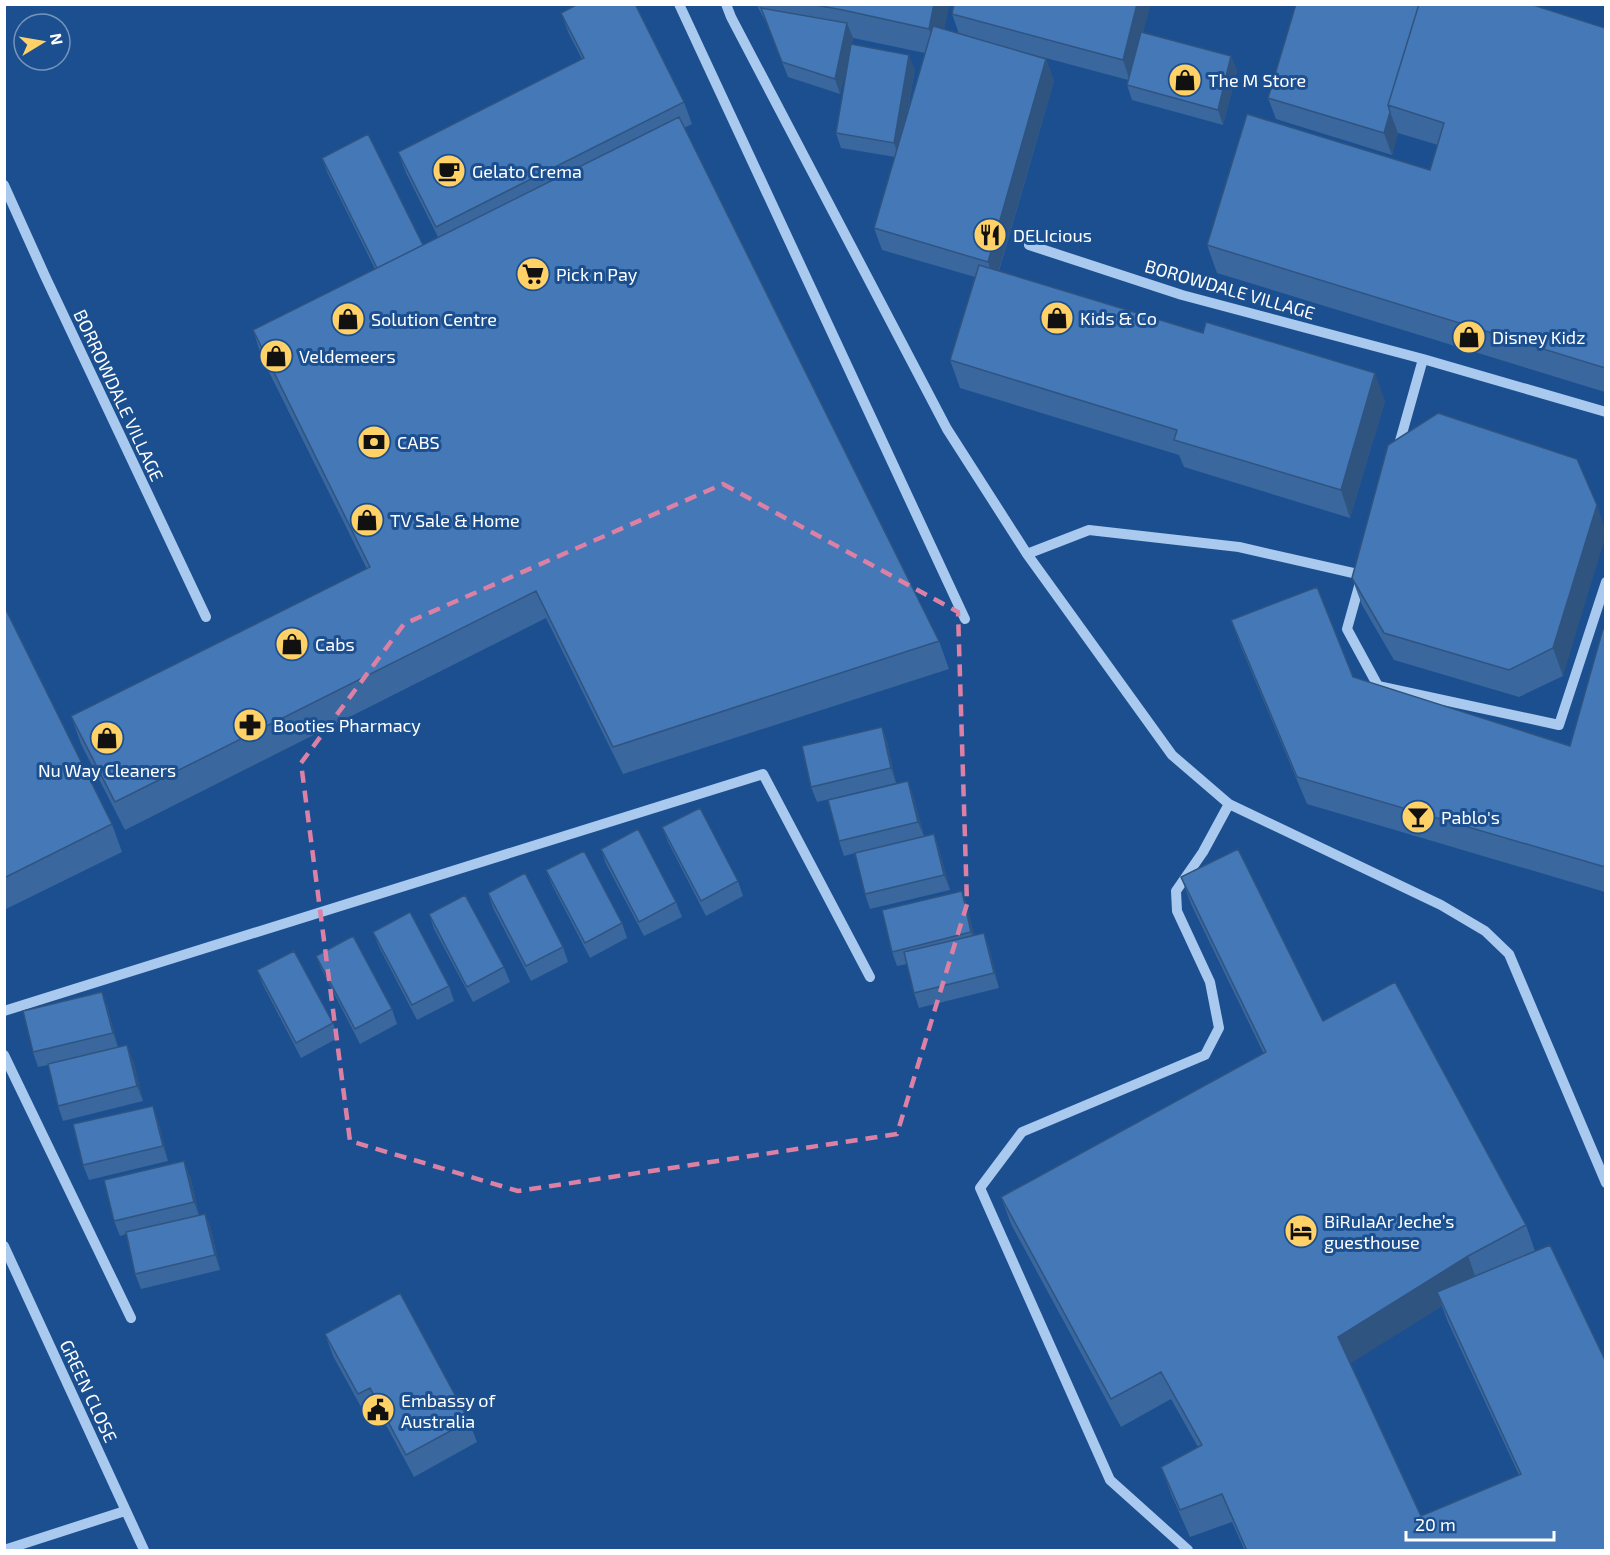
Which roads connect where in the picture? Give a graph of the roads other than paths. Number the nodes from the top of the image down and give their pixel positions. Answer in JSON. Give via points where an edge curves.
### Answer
{"nodes":[{"id":1,"x":679,"y":4,"type":"edge"},
{"id":2,"x":726,"y":4,"type":"edge"},
{"id":3,"x":4,"y":185,"type":"edge"},
{"id":4,"x":1029,"y":245,"type":"dead end"},
{"id":5,"x":1423,"y":359,"type":"junction"},
{"id":6,"x":1605,"y":412,"type":"edge"},
{"id":7,"x":1394,"y":461,"type":"edge"},
{"id":8,"x":1027,"y":554,"type":"junction"},
{"id":9,"x":1605,"y":582,"type":"edge"},
{"id":10,"x":1601,"y":611,"type":"edge"},
{"id":11,"x":206,"y":617,"type":"dead end"},
{"id":12,"x":965,"y":619,"type":"dead end"},
{"id":13,"x":1229,"y":804,"type":"junction"},
{"id":14,"x":870,"y":977,"type":"dead end"},
{"id":15,"x":4,"y":1011,"type":"edge"},
{"id":16,"x":4,"y":1055,"type":"edge"},
{"id":17,"x":1605,"y":1183,"type":"edge"},
{"id":18,"x":4,"y":1246,"type":"edge"},
{"id":19,"x":131,"y":1318,"type":"dead end"},
{"id":20,"x":125,"y":1510,"type":"junction"},
{"id":21,"x":4,"y":1550,"type":"edge"},
{"id":22,"x":144,"y":1551,"type":"edge"},
{"id":23,"x":1188,"y":1551,"type":"edge"}],
"edges":[{"from":1,"to":12,"type":"street"},
{"from":2,"to":8,"type":"street","via":[[947,429]]},
{"from":3,"to":11,"type":"street","name":"BORROWDALE VILLAGE"},
{"from":4,"to":5,"type":"street","name":"BOROWDALE VILLAGE","via":[[1182,295]]},
{"from":5,"to":6,"type":"street","name":"BOROWDALE VILLAGE"},
{"from":5,"to":7,"type":"street"},
{"from":8,"to":10,"type":"street","via":[[1089,530],[1239,547],[1364,569],[1347,629],[1378,686],[1559,725]]},
{"from":8,"to":13,"type":"street","via":[[1172,755]]},
{"from":9,"to":10,"type":"street"},
{"from":13,"to":17,"type":"street","via":[[1441,905],[1485,931],[1509,954]]},
{"from":13,"to":23,"type":"street","via":[[1176,891],[1177,910],[1210,982],[1219,1028],[1205,1055],[1022,1132],[980,1188],[1110,1480]]},
{"from":14,"to":15,"type":"street","via":[[763,774]]},
{"from":16,"to":19,"type":"street"},
{"from":18,"to":20,"type":"street","name":"GREEN CLOSE"},
{"from":20,"to":21,"type":"street"},
{"from":20,"to":22,"type":"street","name":"GREEN CLOSE"}]}
